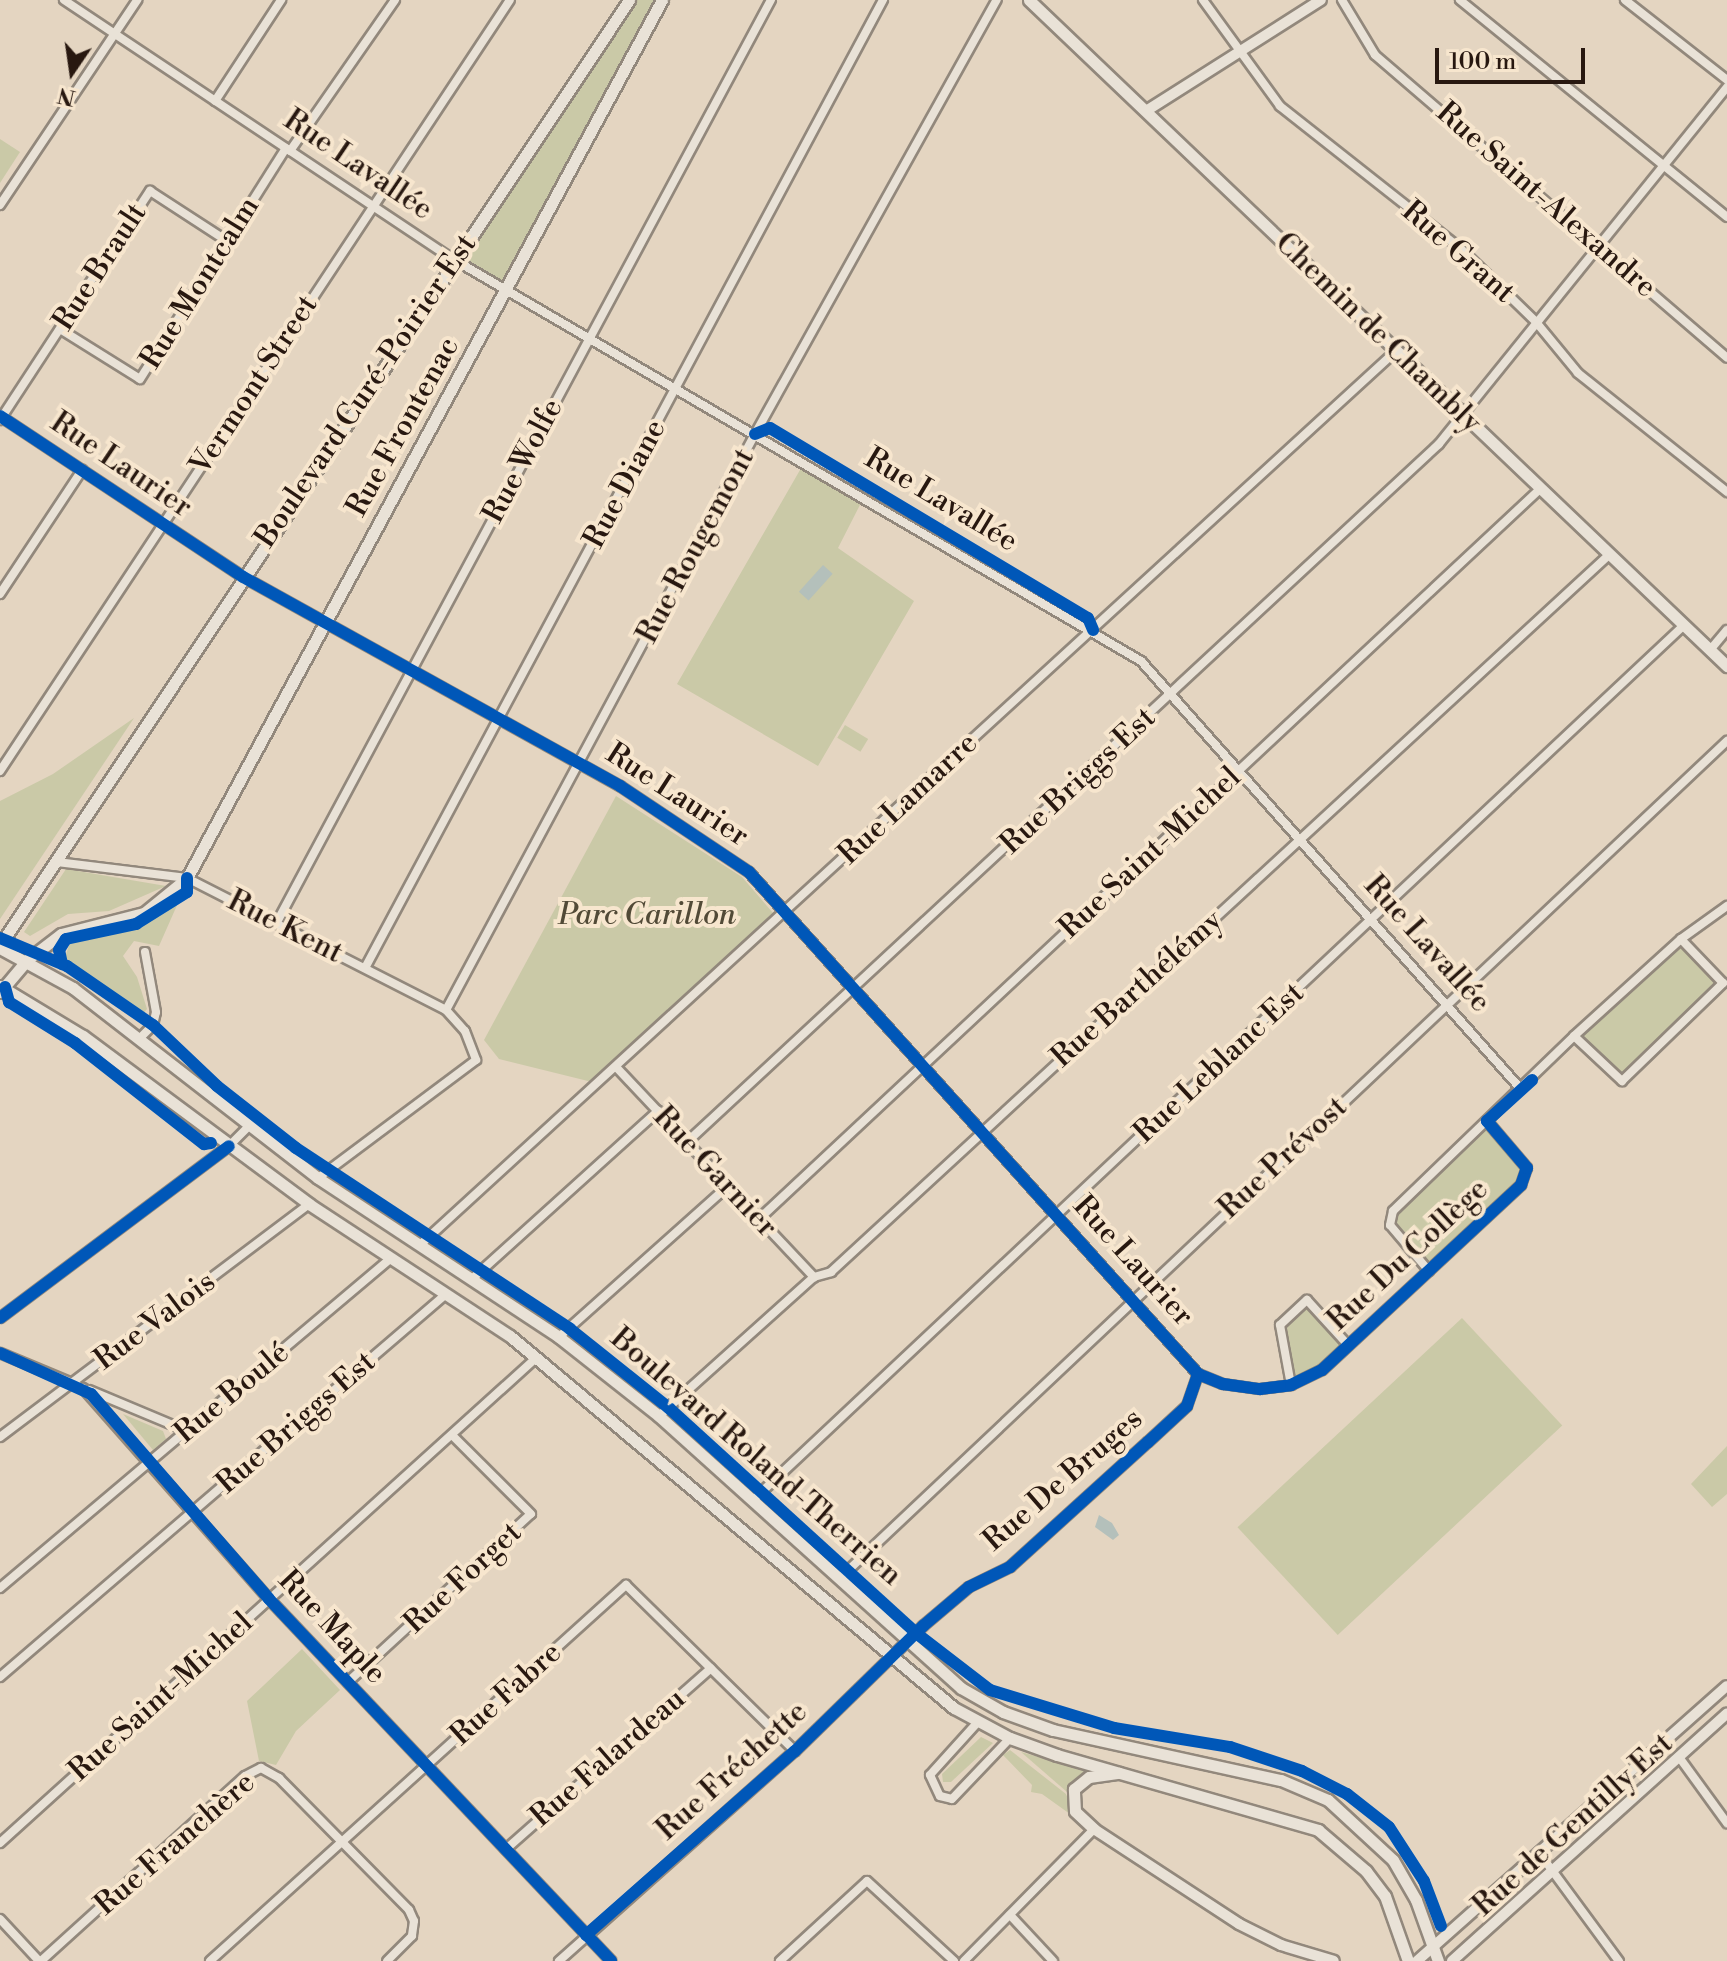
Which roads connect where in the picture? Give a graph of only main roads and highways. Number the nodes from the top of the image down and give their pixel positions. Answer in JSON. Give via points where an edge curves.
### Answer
{"nodes":[{"id":1,"x":629,"y":0,"type":"edge"},
{"id":2,"x":662,"y":0,"type":"edge"},
{"id":3,"x":1029,"y":0,"type":"edge"},
{"id":4,"x":1727,"y":666,"type":"edge"},
{"id":5,"x":0,"y":946,"type":"edge"},
{"id":6,"x":27,"y":960,"type":"junction"},
{"id":7,"x":2,"y":988,"type":"edge"},
{"id":8,"x":1128,"y":1773,"type":"junction"},
{"id":9,"x":1094,"y":1829,"type":"road end"},
{"id":10,"x":1436,"y":1955,"type":"edge"},
{"id":11,"x":1408,"y":1961,"type":"edge"}],
"edges":[{"from":1,"to":5,"type":"main road","name":"Boulevard Curé-Poirier Est"},
{"from":2,"to":6,"type":"main road","name":"Rue Frontenac","via":[[187,878],[164,902],[144,913],[61,934]]},
{"from":3,"to":4,"type":"main road","name":"Chemin de Chambly"},
{"from":5,"to":6,"type":"main road","name":"Boulevard Roland-Therrien"},
{"from":6,"to":7,"type":"main road"},
{"from":6,"to":10,"type":"main road","name":"Boulevard Roland-Therrien","via":[[141,1037],[318,1178],[559,1337],[659,1416],[961,1688],[1003,1712],[1151,1754],[1281,1780],[1328,1800],[1393,1860]]},
{"from":7,"to":8,"type":"main road","name":"Boulevard Roland-Therrien","via":[[83,1036],[309,1204],[536,1358],[977,1723]]},
{"from":8,"to":9,"type":"main road","via":[[1089,1777],[1074,1789],[1075,1811]]},
{"from":8,"to":11,"type":"main road","name":"Boulevard Roland-Therrien","via":[[1318,1830],[1366,1871],[1385,1896]]}]}
